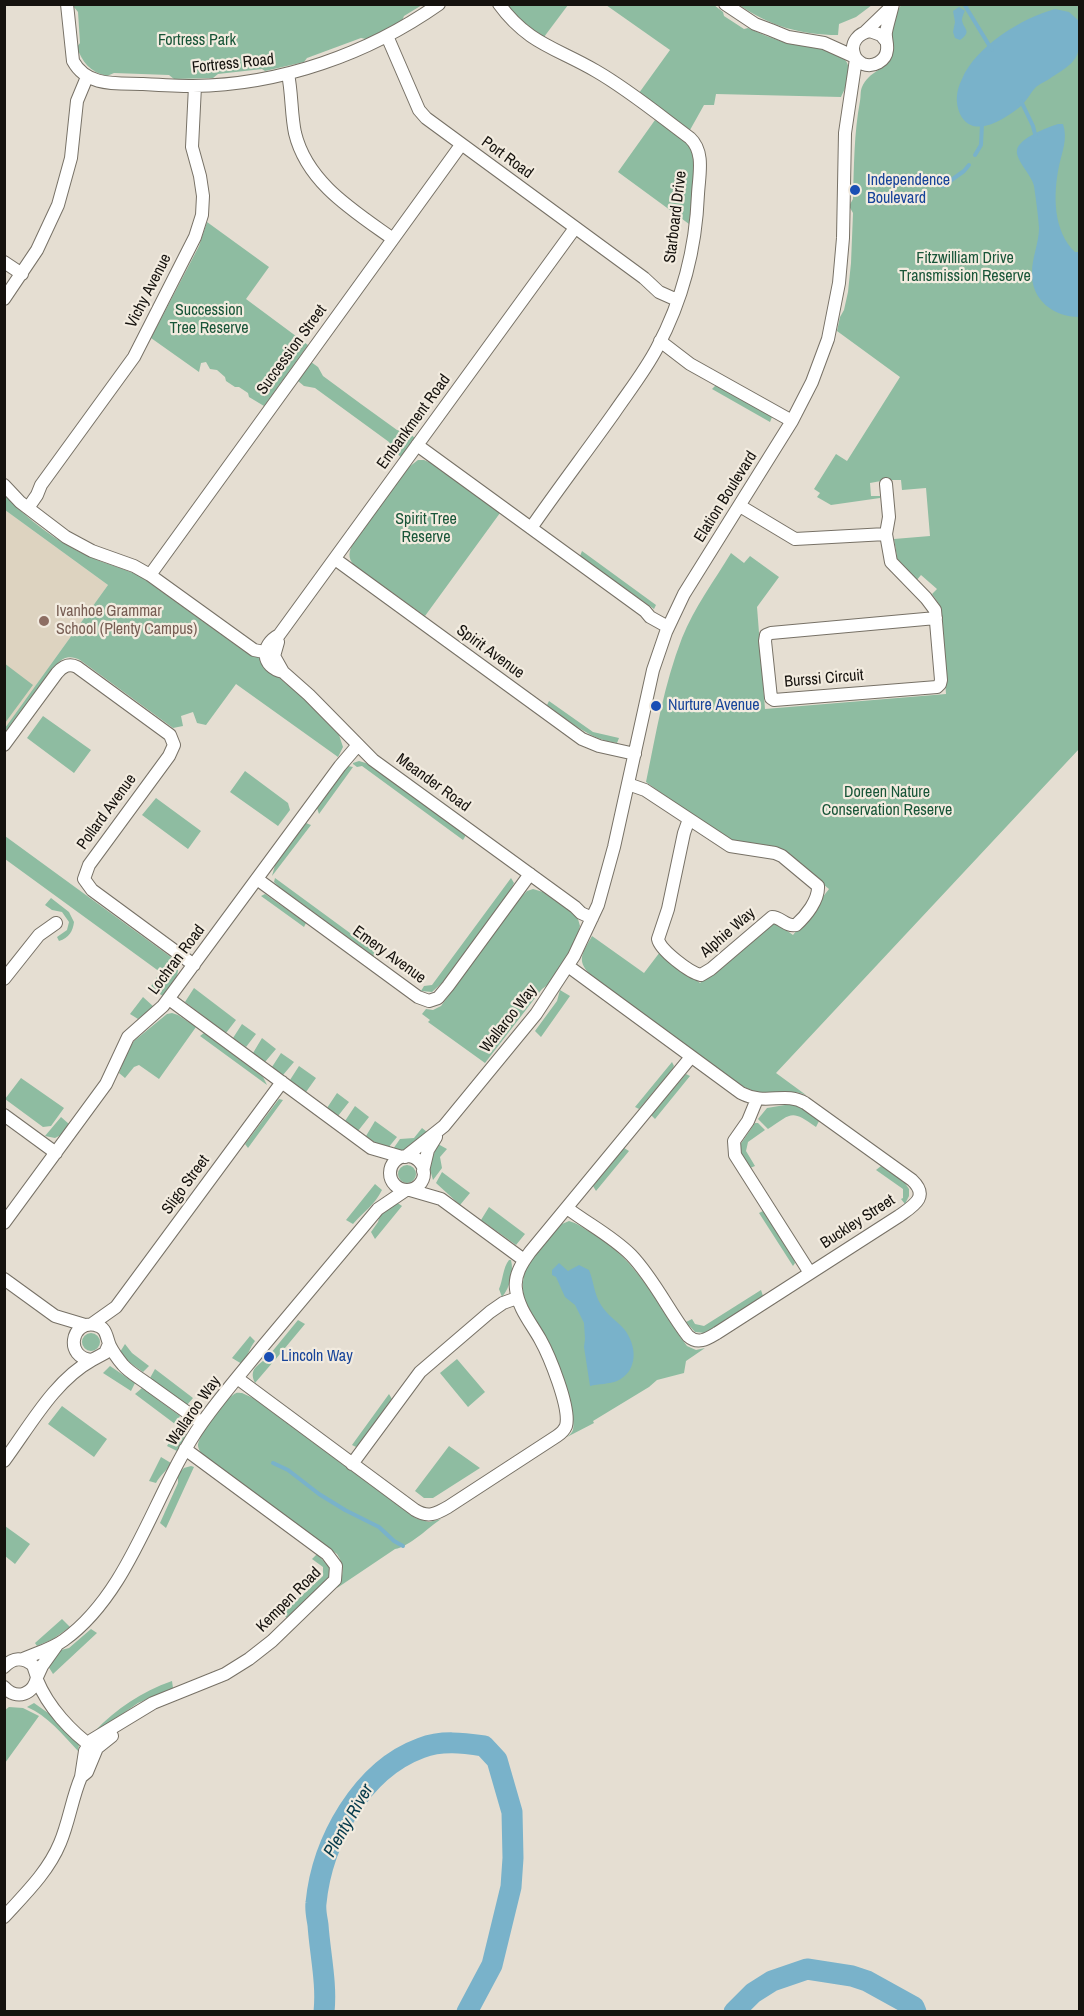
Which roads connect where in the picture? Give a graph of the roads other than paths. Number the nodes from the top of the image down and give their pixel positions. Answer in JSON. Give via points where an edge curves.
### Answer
{"nodes":[{"id":1,"x":439,"y":4,"type":"edge"},
{"id":2,"x":499,"y":4,"type":"edge"},
{"id":3,"x":725,"y":4,"type":"edge"},
{"id":4,"x":893,"y":4,"type":"edge"},
{"id":5,"x":69,"y":7,"type":"edge"},
{"id":6,"x":862,"y":33,"type":"junction"},
{"id":7,"x":387,"y":36,"type":"junction"},
{"id":8,"x":885,"y":40,"type":"junction"},
{"id":9,"x":824,"y":43,"type":"junction"},
{"id":10,"x":856,"y":58,"type":"junction"},
{"id":11,"x":874,"y":65,"type":"junction"},
{"id":12,"x":288,"y":74,"type":"junction"},
{"id":13,"x":87,"y":77,"type":"junction"},
{"id":14,"x":195,"y":86,"type":"junction"},
{"id":15,"x":853,"y":91,"type":"junction"},
{"id":16,"x":461,"y":145,"type":"junction"},
{"id":17,"x":575,"y":228,"type":"junction"},
{"id":18,"x":393,"y":239,"type":"junction"},
{"id":19,"x":4,"y":262,"type":"edge"},
{"id":20,"x":22,"y":274,"type":"junction"},
{"id":21,"x":679,"y":295,"type":"junction"},
{"id":22,"x":4,"y":300,"type":"edge"},
{"id":23,"x":658,"y":346,"type":"junction"},
{"id":24,"x":792,"y":422,"type":"junction"},
{"id":25,"x":417,"y":445,"type":"junction"},
{"id":26,"x":886,"y":484,"type":"dead end"},
{"id":27,"x":4,"y":485,"type":"edge"},
{"id":28,"x":25,"y":506,"type":"junction"},
{"id":29,"x":740,"y":506,"type":"junction"},
{"id":30,"x":531,"y":528,"type":"junction"},
{"id":31,"x":886,"y":534,"type":"junction"},
{"id":32,"x":335,"y":559,"type":"junction"},
{"id":33,"x":150,"y":574,"type":"junction"},
{"id":34,"x":936,"y":618,"type":"junction"},
{"id":35,"x":669,"y":623,"type":"junction"},
{"id":36,"x":271,"y":651,"type":"junction"},
{"id":37,"x":4,"y":745,"type":"edge"},
{"id":38,"x":358,"y":745,"type":"junction"},
{"id":39,"x":635,"y":754,"type":"junction"},
{"id":40,"x":628,"y":784,"type":"junction"},
{"id":41,"x":689,"y":819,"type":"junction"},
{"id":42,"x":530,"y":874,"type":"junction"},
{"id":43,"x":257,"y":879,"type":"junction"},
{"id":44,"x":593,"y":916,"type":"junction"},
{"id":45,"x":56,"y":923,"type":"dead end"},
{"id":46,"x":194,"y":965,"type":"junction"},
{"id":47,"x":568,"y":966,"type":"junction"},
{"id":48,"x":4,"y":979,"type":"edge"},
{"id":49,"x":169,"y":999,"type":"junction"},
{"id":50,"x":691,"y":1057,"type":"junction"},
{"id":51,"x":282,"y":1082,"type":"junction"},
{"id":52,"x":757,"y":1099,"type":"junction"},
{"id":53,"x":4,"y":1115,"type":"edge"},
{"id":54,"x":438,"y":1133,"type":"junction"},
{"id":55,"x":371,"y":1148,"type":"junction"},
{"id":56,"x":56,"y":1153,"type":"junction"},
{"id":57,"x":404,"y":1157,"type":"junction"},
{"id":58,"x":423,"y":1172,"type":"junction"},
{"id":59,"x":390,"y":1175,"type":"junction"},
{"id":60,"x":408,"y":1190,"type":"junction"},
{"id":61,"x":441,"y":1199,"type":"junction"},
{"id":62,"x":567,"y":1208,"type":"junction"},
{"id":63,"x":378,"y":1209,"type":"junction"},
{"id":64,"x":4,"y":1223,"type":"edge"},
{"id":65,"x":524,"y":1260,"type":"junction"},
{"id":66,"x":810,"y":1273,"type":"junction"},
{"id":67,"x":4,"y":1279,"type":"edge"},
{"id":68,"x":517,"y":1298,"type":"junction"},
{"id":69,"x":116,"y":1307,"type":"junction"},
{"id":70,"x":55,"y":1316,"type":"junction"},
{"id":71,"x":89,"y":1325,"type":"junction"},
{"id":72,"x":109,"y":1342,"type":"junction"},
{"id":73,"x":74,"y":1344,"type":"junction"},
{"id":74,"x":95,"y":1359,"type":"junction"},
{"id":75,"x":125,"y":1368,"type":"junction"},
{"id":76,"x":237,"y":1378,"type":"junction"},
{"id":77,"x":62,"y":1382,"type":"junction"},
{"id":78,"x":202,"y":1423,"type":"junction"},
{"id":79,"x":185,"y":1449,"type":"junction"},
{"id":80,"x":4,"y":1461,"type":"edge"},
{"id":81,"x":352,"y":1464,"type":"junction"},
{"id":82,"x":57,"y":1644,"type":"junction"},
{"id":83,"x":4,"y":1652,"type":"edge"},
{"id":84,"x":21,"y":1659,"type":"junction"},
{"id":85,"x":4,"y":1667,"type":"edge"},
{"id":86,"x":37,"y":1678,"type":"junction"},
{"id":87,"x":4,"y":1687,"type":"edge"},
{"id":88,"x":15,"y":1695,"type":"edge"},
{"id":89,"x":50,"y":1704,"type":"junction"},
{"id":90,"x":92,"y":1747,"type":"junction"},
{"id":91,"x":4,"y":1917,"type":"edge"}],
"edges":[{"from":1,"to":7,"type":"street","name":"Fortress Road"},
{"from":2,"to":21,"type":"street","name":"Starboard Drive","via":[[521,30],[603,75],[696,145],[696,221]]},
{"from":3,"to":9,"type":"street","via":[[755,24],[788,37]]},
{"from":4,"to":6,"type":"street"},
{"from":4,"to":8,"type":"street"},
{"from":5,"to":13,"type":"street","via":[[73,61]]},
{"from":6,"to":8,"type":"street","via":[[876,32]]},
{"from":6,"to":9,"type":"street"},
{"from":6,"to":10,"type":"street","via":[[853,48]]},
{"from":7,"to":12,"type":"street","name":"Fortress Road"},
{"from":7,"to":16,"type":"street","name":"Port Road","via":[[422,114]]},
{"from":8,"to":11,"type":"street","via":[[886,55]]},
{"from":9,"to":10,"type":"street"},
{"from":10,"to":11,"type":"street","via":[[865,65]]},
{"from":10,"to":15,"type":"street","name":"Elation Boulevard"},
{"from":11,"to":15,"type":"street","name":"Elation Boulevard"},
{"from":12,"to":14,"type":"street","name":"Fortress Road"},
{"from":12,"to":18,"type":"street","via":[[295,131],[312,171],[329,190]]},
{"from":13,"to":14,"type":"street","name":"Fortress Road","via":[[111,83]]},
{"from":13,"to":20,"type":"street","via":[[77,101],[73,150],[60,197],[44,237]]},
{"from":14,"to":28,"type":"street","name":"Vichy Avenue","via":[[192,147],[203,196],[195,237],[134,357],[41,485],[32,491]]},
{"from":15,"to":24,"type":"street","name":"Elation Boulevard","via":[[845,133],[837,301],[821,360]]},
{"from":16,"to":17,"type":"street","name":"Port Road"},
{"from":16,"to":18,"type":"street","name":"Succession Street"},
{"from":17,"to":21,"type":"street","name":"Port Road","via":[[644,278]]},
{"from":17,"to":25,"type":"street","name":"Embankment Road"},
{"from":18,"to":33,"type":"street","name":"Succession Street"},
{"from":19,"to":20,"type":"street"},
{"from":20,"to":22,"type":"street"},
{"from":21,"to":23,"type":"street","name":"Starboard Drive"},
{"from":23,"to":24,"type":"street"},
{"from":23,"to":30,"type":"street","name":"Starboard Drive"},
{"from":24,"to":29,"type":"street","name":"Elation Boulevard"},
{"from":25,"to":30,"type":"street"},
{"from":25,"to":32,"type":"street","name":"Embankment Road"},
{"from":26,"to":31,"type":"street","name":"Burssi Circuit"},
{"from":27,"to":28,"type":"street","name":"Meander Road"},
{"from":28,"to":33,"type":"street","name":"Meander Road","via":[[83,547]]},
{"from":29,"to":31,"type":"street","via":[[795,539]]},
{"from":29,"to":35,"type":"street","name":"Elation Boulevard"},
{"from":30,"to":35,"type":"street","via":[[645,611]]},
{"from":31,"to":34,"type":"street","name":"Burssi Circuit","via":[[891,562],[931,604]]},
{"from":32,"to":36,"type":"street","name":"Embankment Road"},
{"from":32,"to":39,"type":"street","name":"Spirit Avenue","via":[[574,733],[599,746]]},
{"from":33,"to":36,"type":"street","name":"Meander Road","via":[[254,650]]},
{"from":34,"to":34,"type":"street","name":"Burssi Circuit","via":[[941,680],[937,687],[771,698],[766,635]]},
{"from":35,"to":39,"type":"street","name":"Elation Boulevard","via":[[653,670]]},
{"from":36,"to":38,"type":"street","name":"Meander Road","via":[[269,664],[273,669],[283,672],[309,694]]},
{"from":37,"to":46,"type":"street","name":"Pollard Avenue","via":[[57,673],[69,665],[78,667],[172,739],[174,746],[169,756],[89,865],[84,879],[92,890]]},
{"from":38,"to":42,"type":"street","name":"Meander Road","via":[[390,773]]},
{"from":38,"to":43,"type":"street","name":"Lochran Road"},
{"from":39,"to":40,"type":"street","name":"Elation Boulevard"},
{"from":40,"to":41,"type":"street","name":"Alphie Way","via":[[645,790]]},
{"from":40,"to":44,"type":"street","name":"Elation Boulevard","via":[[608,873]]},
{"from":41,"to":41,"type":"street","name":"Alphie Way","via":[[730,846],[782,856],[815,882],[818,891],[796,925],[772,917],[702,975],[665,951],[658,939]]},
{"from":42,"to":43,"type":"street","name":"Emery Avenue","via":[[448,986],[438,998],[429,1001],[418,997]]},
{"from":42,"to":44,"type":"street","name":"Meander Road","via":[[581,913]]},
{"from":43,"to":46,"type":"street","name":"Lochran Road"},
{"from":44,"to":47,"type":"street","name":"Wallaroo Way"},
{"from":45,"to":48,"type":"street","via":[[39,934]]},
{"from":46,"to":49,"type":"street","name":"Lochran Road"},
{"from":47,"to":50,"type":"street","name":"Buckley Street"},
{"from":47,"to":54,"type":"street","name":"Wallaroo Way","via":[[520,1034]]},
{"from":49,"to":51,"type":"street"},
{"from":49,"to":56,"type":"street","name":"Lochran Road","via":[[128,1037],[106,1084]]},
{"from":50,"to":52,"type":"street","name":"Buckley Street","via":[[735,1089]]},
{"from":50,"to":62,"type":"street"},
{"from":51,"to":55,"type":"street"},
{"from":51,"to":69,"type":"street","name":"Sligo Street"},
{"from":52,"to":66,"type":"street","via":[[734,1141],[735,1155]]},
{"from":52,"to":66,"type":"street","name":"Buckley Street","via":[[791,1098],[805,1102],[915,1183],[920,1191],[911,1208]]},
{"from":53,"to":56,"type":"street"},
{"from":54,"to":57,"type":"street","name":"Wallaroo Way"},
{"from":54,"to":58,"type":"street","name":"Wallaroo Way","via":[[428,1150]]},
{"from":55,"to":57,"type":"street"},
{"from":55,"to":59,"type":"street"},
{"from":56,"to":64,"type":"street","name":"Lochran Road"},
{"from":57,"to":58,"type":"street","via":[[419,1162]]},
{"from":57,"to":59,"type":"street","via":[[393,1164]]},
{"from":58,"to":60,"type":"street","via":[[420,1184]]},
{"from":58,"to":61,"type":"street"},
{"from":59,"to":60,"type":"street","via":[[396,1186]]},
{"from":59,"to":63,"type":"street","name":"Wallaroo Way"},
{"from":60,"to":61,"type":"street"},
{"from":60,"to":63,"type":"street","name":"Wallaroo Way"},
{"from":61,"to":65,"type":"street"},
{"from":62,"to":65,"type":"street"},
{"from":62,"to":66,"type":"street","name":"Buckley Street","via":[[631,1255],[693,1340],[708,1338]]},
{"from":63,"to":76,"type":"street","name":"Wallaroo Way"},
{"from":65,"to":68,"type":"street","via":[[516,1280]]},
{"from":67,"to":70,"type":"street"},
{"from":68,"to":81,"type":"street","via":[[490,1312],[420,1372]]},
{"from":68,"to":81,"type":"street","via":[[554,1371],[566,1420],[561,1433],[431,1515],[415,1510]]},
{"from":69,"to":71,"type":"street","name":"Sligo Street"},
{"from":69,"to":72,"type":"street","name":"Sligo Street"},
{"from":70,"to":71,"type":"street"},
{"from":70,"to":73,"type":"street"},
{"from":71,"to":72,"type":"street","via":[[100,1327]]},
{"from":71,"to":73,"type":"street","via":[[76,1333]]},
{"from":72,"to":74,"type":"street","via":[[105,1353]]},
{"from":72,"to":75,"type":"street"},
{"from":73,"to":74,"type":"street","via":[[83,1358]]},
{"from":73,"to":77,"type":"street"},
{"from":74,"to":75,"type":"street"},
{"from":74,"to":77,"type":"street"},
{"from":75,"to":78,"type":"street"},
{"from":76,"to":78,"type":"street","name":"Wallaroo Way"},
{"from":76,"to":81,"type":"street"},
{"from":77,"to":80,"type":"street"},
{"from":78,"to":79,"type":"street","name":"Wallaroo Way"},
{"from":79,"to":82,"type":"street","name":"Wallaroo Way","via":[[114,1584],[85,1621]]},
{"from":79,"to":90,"type":"street","name":"Kempen Road","via":[[327,1554],[336,1566],[336,1577],[327,1590],[249,1659],[212,1681],[153,1703]]},
{"from":82,"to":84,"type":"street","name":"Wallaroo Way"},
{"from":82,"to":86,"type":"street","name":"Wallaroo Way"},
{"from":83,"to":84,"type":"street"},
{"from":84,"to":85,"type":"street","name":"Wallaroo Way"},
{"from":84,"to":86,"type":"street","via":[[33,1665]]},
{"from":86,"to":88,"type":"street","name":"Wallaroo Way","via":[[32,1690]]},
{"from":86,"to":89,"type":"street"},
{"from":87,"to":88,"type":"street"},
{"from":88,"to":89,"type":"street"},
{"from":89,"to":90,"type":"street"},
{"from":90,"to":91,"type":"street","name":"Kempen Road","via":[[87,1772],[81,1777],[56,1852]]}]}
